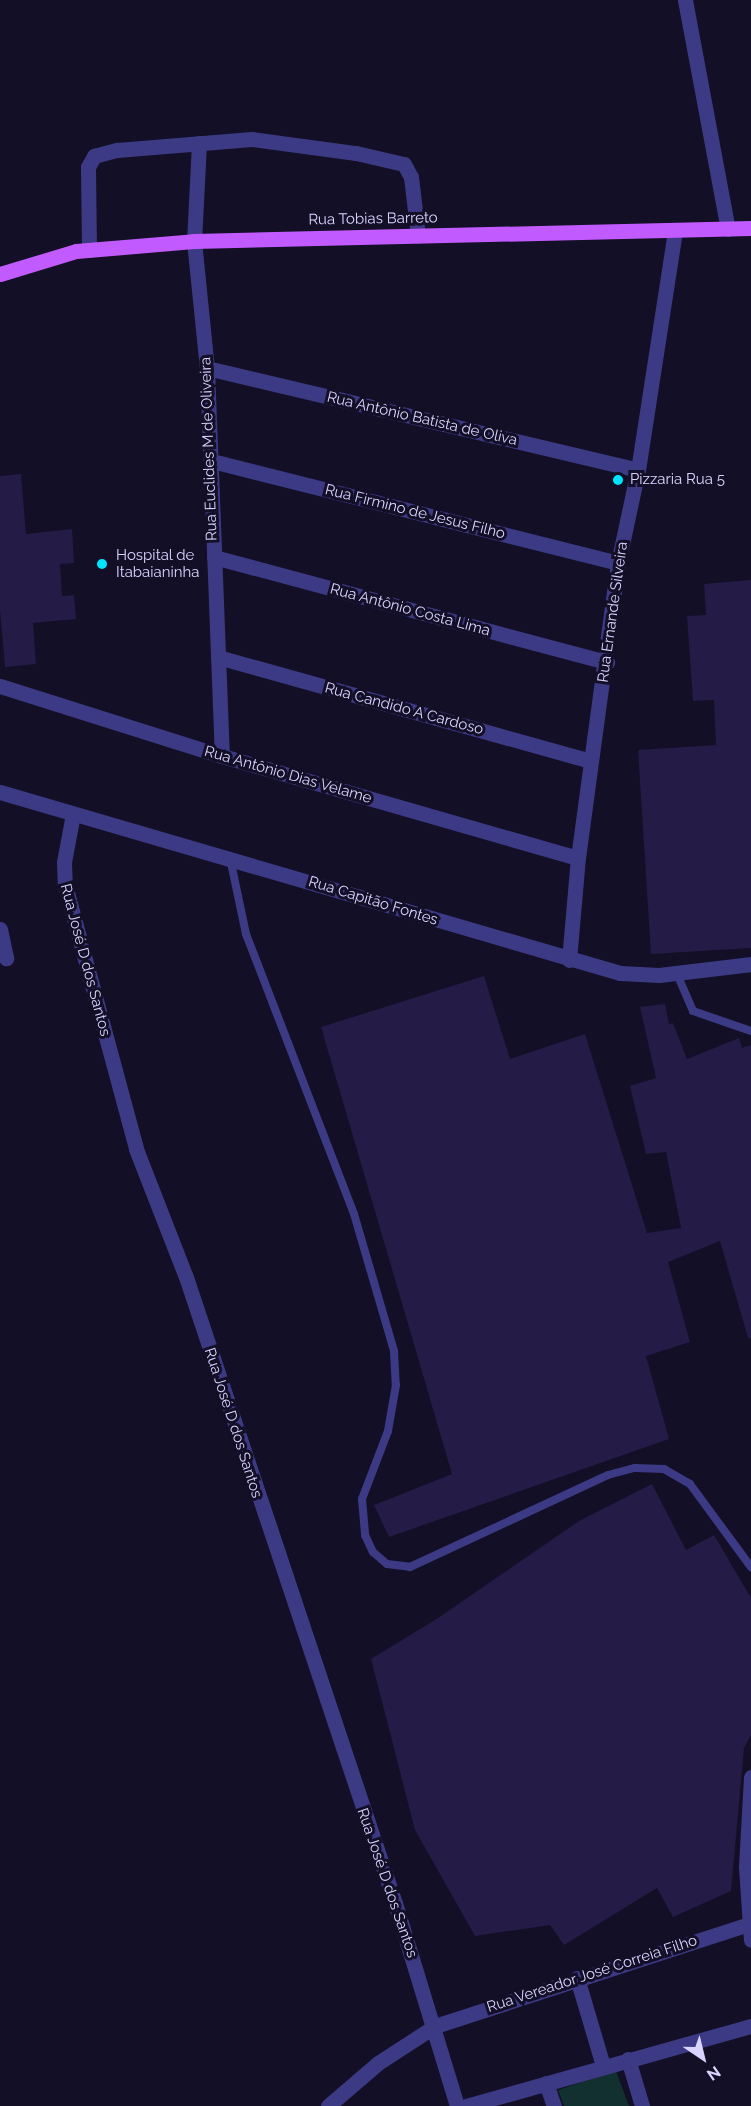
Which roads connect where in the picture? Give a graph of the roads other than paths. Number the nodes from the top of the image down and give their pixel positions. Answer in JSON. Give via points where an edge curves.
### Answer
{"nodes":[{"id":1,"x":685,"y":0,"type":"edge"},
{"id":2,"x":199,"y":143,"type":"junction"},
{"id":3,"x":751,"y":228,"type":"edge"},
{"id":4,"x":728,"y":229,"type":"junction"},
{"id":5,"x":675,"y":230,"type":"junction"},
{"id":6,"x":418,"y":236,"type":"junction"},
{"id":7,"x":194,"y":242,"type":"junction"},
{"id":8,"x":89,"y":250,"type":"junction"},
{"id":9,"x":0,"y":274,"type":"edge"},
{"id":10,"x":207,"y":368,"type":"junction"},
{"id":11,"x":212,"y":461,"type":"junction"},
{"id":12,"x":638,"y":470,"type":"junction"},
{"id":13,"x":214,"y":557,"type":"junction"},
{"id":14,"x":618,"y":563,"type":"junction"},
{"id":15,"x":218,"y":657,"type":"junction"},
{"id":16,"x":607,"y":662,"type":"junction"},
{"id":17,"x":0,"y":686,"type":"edge"},
{"id":18,"x":222,"y":756,"type":"junction"},
{"id":19,"x":591,"y":761,"type":"junction"},
{"id":20,"x":0,"y":792,"type":"edge"},
{"id":21,"x":73,"y":814,"type":"junction"},
{"id":22,"x":229,"y":857,"type":"junction"},
{"id":23,"x":578,"y":858,"type":"junction"},
{"id":24,"x":0,"y":929,"type":"edge"},
{"id":25,"x":6,"y":958,"type":"dead end"},
{"id":26,"x":569,"y":960,"type":"junction"},
{"id":27,"x":751,"y":964,"type":"edge"},
{"id":28,"x":677,"y":974,"type":"junction"},
{"id":29,"x":751,"y":1031,"type":"edge"},
{"id":30,"x":751,"y":1567,"type":"edge"},
{"id":31,"x":751,"y":1777,"type":"edge"},
{"id":32,"x":749,"y":1924,"type":"junction"},
{"id":33,"x":751,"y":1940,"type":"edge"},
{"id":34,"x":577,"y":1978,"type":"junction"},
{"id":35,"x":435,"y":2026,"type":"junction"},
{"id":36,"x":751,"y":2026,"type":"edge"},
{"id":37,"x":628,"y":2059,"type":"junction"},
{"id":38,"x":603,"y":2066,"type":"junction"},
{"id":39,"x":546,"y":2083,"type":"junction"},
{"id":40,"x":345,"y":2100,"type":"edge"},
{"id":41,"x":328,"y":2106,"type":"edge"},
{"id":42,"x":458,"y":2106,"type":"edge"},
{"id":43,"x":466,"y":2106,"type":"edge"},
{"id":44,"x":554,"y":2106,"type":"edge"},
{"id":45,"x":642,"y":2106,"type":"edge"}],
"edges":[{"from":1,"to":4,"type":"street"},
{"from":2,"to":6,"type":"street","via":[[273,141],[404,164],[411,177]]},
{"from":2,"to":7,"type":"street","name":"Rua Euclides M de Oliveira"},
{"from":2,"to":8,"type":"street","via":[[117,150],[90,160]]},
{"from":3,"to":4,"type":"main road","name":"Rua Tobias Barreto"},
{"from":4,"to":5,"type":"main road","name":"Rua Tobias Barreto"},
{"from":5,"to":6,"type":"main road","name":"Rua Tobias Barreto"},
{"from":5,"to":12,"type":"street","name":"Rua Ernande Silveira"},
{"from":6,"to":7,"type":"main road","name":"Rua Tobias Barreto"},
{"from":7,"to":8,"type":"main road","name":"Rua Tobias Barreto"},
{"from":7,"to":10,"type":"street","name":"Rua Euclides M de Oliveira"},
{"from":8,"to":9,"type":"main road","name":"Rua Tobias Barreto"},
{"from":10,"to":11,"type":"street","name":"Rua Euclides M de Oliveira"},
{"from":10,"to":12,"type":"street","name":"Rua Antônio Batista de Oliva"},
{"from":11,"to":13,"type":"street","name":"Rua Euclides M de Oliveira"},
{"from":11,"to":14,"type":"street","name":"Rua Firmino de Jesus Filho"},
{"from":12,"to":14,"type":"street","name":"Rua Ernande Silveira"},
{"from":13,"to":15,"type":"street","name":"Rua Euclides M de Oliveira"},
{"from":13,"to":16,"type":"street","name":"Rua Antônio Costa Lima"},
{"from":14,"to":16,"type":"street","name":"Rua Ernande Silveira"},
{"from":15,"to":18,"type":"street","name":"Rua Euclides M de Oliveira"},
{"from":15,"to":19,"type":"street","name":"Rua Candido A Cardoso"},
{"from":16,"to":19,"type":"street","name":"Rua Ernande Silveira"},
{"from":17,"to":18,"type":"street","name":"Rua Antônio Dias Velame"},
{"from":18,"to":23,"type":"street","name":"Rua Antônio Dias Velame"},
{"from":19,"to":23,"type":"street","name":"Rua Ernande Silveira"},
{"from":20,"to":21,"type":"street","name":"Rua Capitão Fontes"},
{"from":21,"to":22,"type":"street","name":"Rua Capitão Fontes"},
{"from":21,"to":35,"type":"street","name":"Rua José D dos Santos","via":[[64,862],[65,885],[136,1149],[186,1277]]},
{"from":22,"to":26,"type":"street","name":"Rua Capitão Fontes"},
{"from":22,"to":30,"type":"lane","via":[[249,941],[354,1214],[394,1351],[396,1385],[388,1431],[362,1500],[364,1535],[373,1552],[387,1564],[410,1567],[608,1475],[635,1468],[664,1469],[690,1484]]},
{"from":23,"to":26,"type":"street","name":"Rua Ernande Silveira"},
{"from":24,"to":25,"type":"street"},
{"from":26,"to":28,"type":"street","name":"Rua Capitão Fontes","via":[[620,973]]},
{"from":27,"to":28,"type":"street","name":"Rua Capitão Fontes"},
{"from":28,"to":29,"type":"lane","via":[[693,1011]]},
{"from":31,"to":32,"type":"street","via":[[746,1867]]},
{"from":32,"to":33,"type":"street"},
{"from":32,"to":34,"type":"street","name":"Rua Vereador José Correia Filho"},
{"from":34,"to":35,"type":"street","name":"Rua Vereador José Correia Filho"},
{"from":34,"to":38,"type":"street"},
{"from":35,"to":40,"type":"street","name":"Rua Vereador José Correia Filho"},
{"from":35,"to":42,"type":"street","name":"Rua José D dos Santos"},
{"from":36,"to":37,"type":"street"},
{"from":37,"to":38,"type":"street"},
{"from":37,"to":45,"type":"street"},
{"from":38,"to":39,"type":"street"},
{"from":39,"to":43,"type":"street"},
{"from":39,"to":44,"type":"street"},
{"from":40,"to":41,"type":"street","name":"Rua Vereador José Correia Filho"}]}
